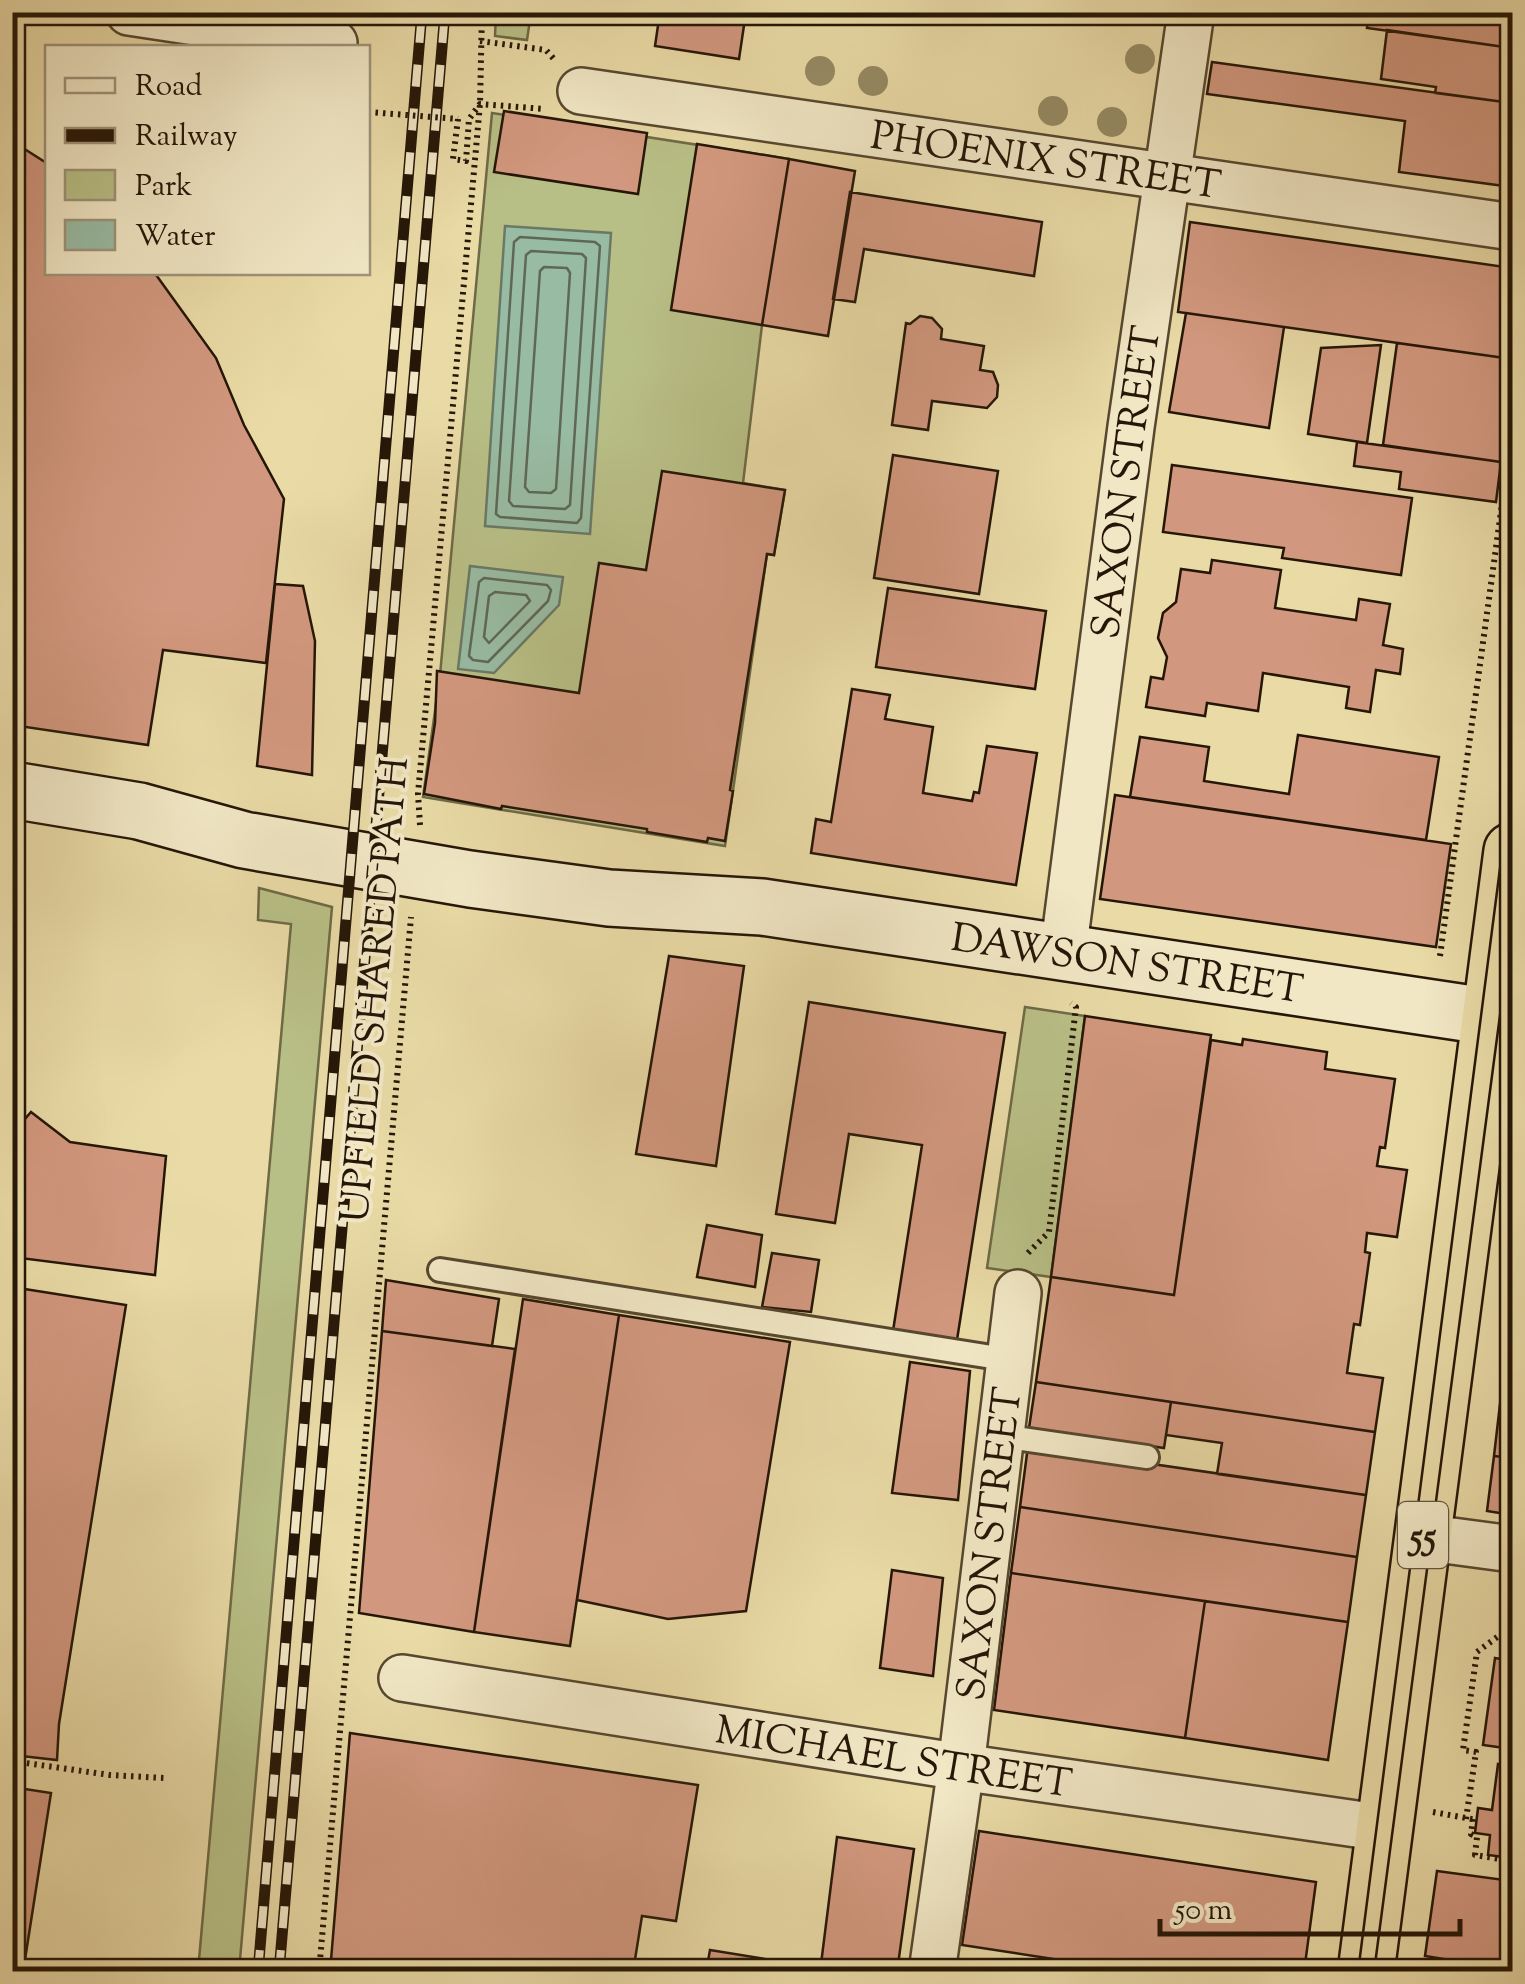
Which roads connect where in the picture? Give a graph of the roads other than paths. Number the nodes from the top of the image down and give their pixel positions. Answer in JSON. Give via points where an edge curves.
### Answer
{"nodes":[{"id":1,"x":129,"y":12,"type":"edge"},
{"id":2,"x":1191,"y":12,"type":"edge"},
{"id":3,"x":334,"y":43,"type":"dead end"},
{"id":4,"x":581,"y":91,"type":"road end"},
{"id":5,"x":1167,"y":176,"type":"junction"},
{"id":6,"x":1512,"y":227,"type":"edge"},
{"id":7,"x":12,"y":790,"type":"edge"},
{"id":8,"x":1512,"y":851,"type":"edge"},
{"id":9,"x":1065,"y":976,"type":"junction"},
{"id":10,"x":1501,"y":1018,"type":"edge"},
{"id":11,"x":440,"y":1270,"type":"dead end"},
{"id":12,"x":1020,"y":1276,"type":"road end"},
{"id":13,"x":1011,"y":1360,"type":"junction"},
{"id":14,"x":1002,"y":1436,"type":"junction"},
{"id":15,"x":1147,"y":1457,"type":"dead end"},
{"id":16,"x":1422,"y":1537,"type":"junction"},
{"id":17,"x":1512,"y":1549,"type":"edge"},
{"id":18,"x":402,"y":1678,"type":"dead end"},
{"id":19,"x":961,"y":1767,"type":"junction"},
{"id":20,"x":1384,"y":1828,"type":"junction"},
{"id":21,"x":1367,"y":1964,"type":"edge"},
{"id":22,"x":932,"y":1972,"type":"edge"}],
"edges":[{"from":1,"to":3,"type":"street"},
{"from":2,"to":5,"type":"street","name":"SAXON STREET"},
{"from":4,"to":5,"type":"street","name":"PHOENIX STREET"},
{"from":5,"to":6,"type":"street","name":"PHOENIX STREET"},
{"from":5,"to":9,"type":"street","name":"SAXON STREET"},
{"from":7,"to":9,"type":"street","name":"DAWSON STREET","via":[[139,811],[246,816],[419,854],[613,872]]},
{"from":8,"to":10,"type":"highway","number":"55"},
{"from":9,"to":10,"type":"street","name":"DAWSON STREET"},
{"from":10,"to":16,"type":"highway","number":"55"},
{"from":11,"to":13,"type":"lane"},
{"from":12,"to":13,"type":"street","name":"SAXON STREET"},
{"from":13,"to":14,"type":"street","name":"SAXON STREET"},
{"from":14,"to":15,"type":"lane"},
{"from":14,"to":19,"type":"street","name":"SAXON STREET"},
{"from":16,"to":17,"type":"street"},
{"from":16,"to":20,"type":"highway","number":"55"},
{"from":18,"to":19,"type":"street","name":"MICHAEL STREET"},
{"from":19,"to":20,"type":"street","name":"MICHAEL STREET"},
{"from":19,"to":22,"type":"street","name":"SAXON STREET"},
{"from":20,"to":21,"type":"highway","number":"55"}]}
